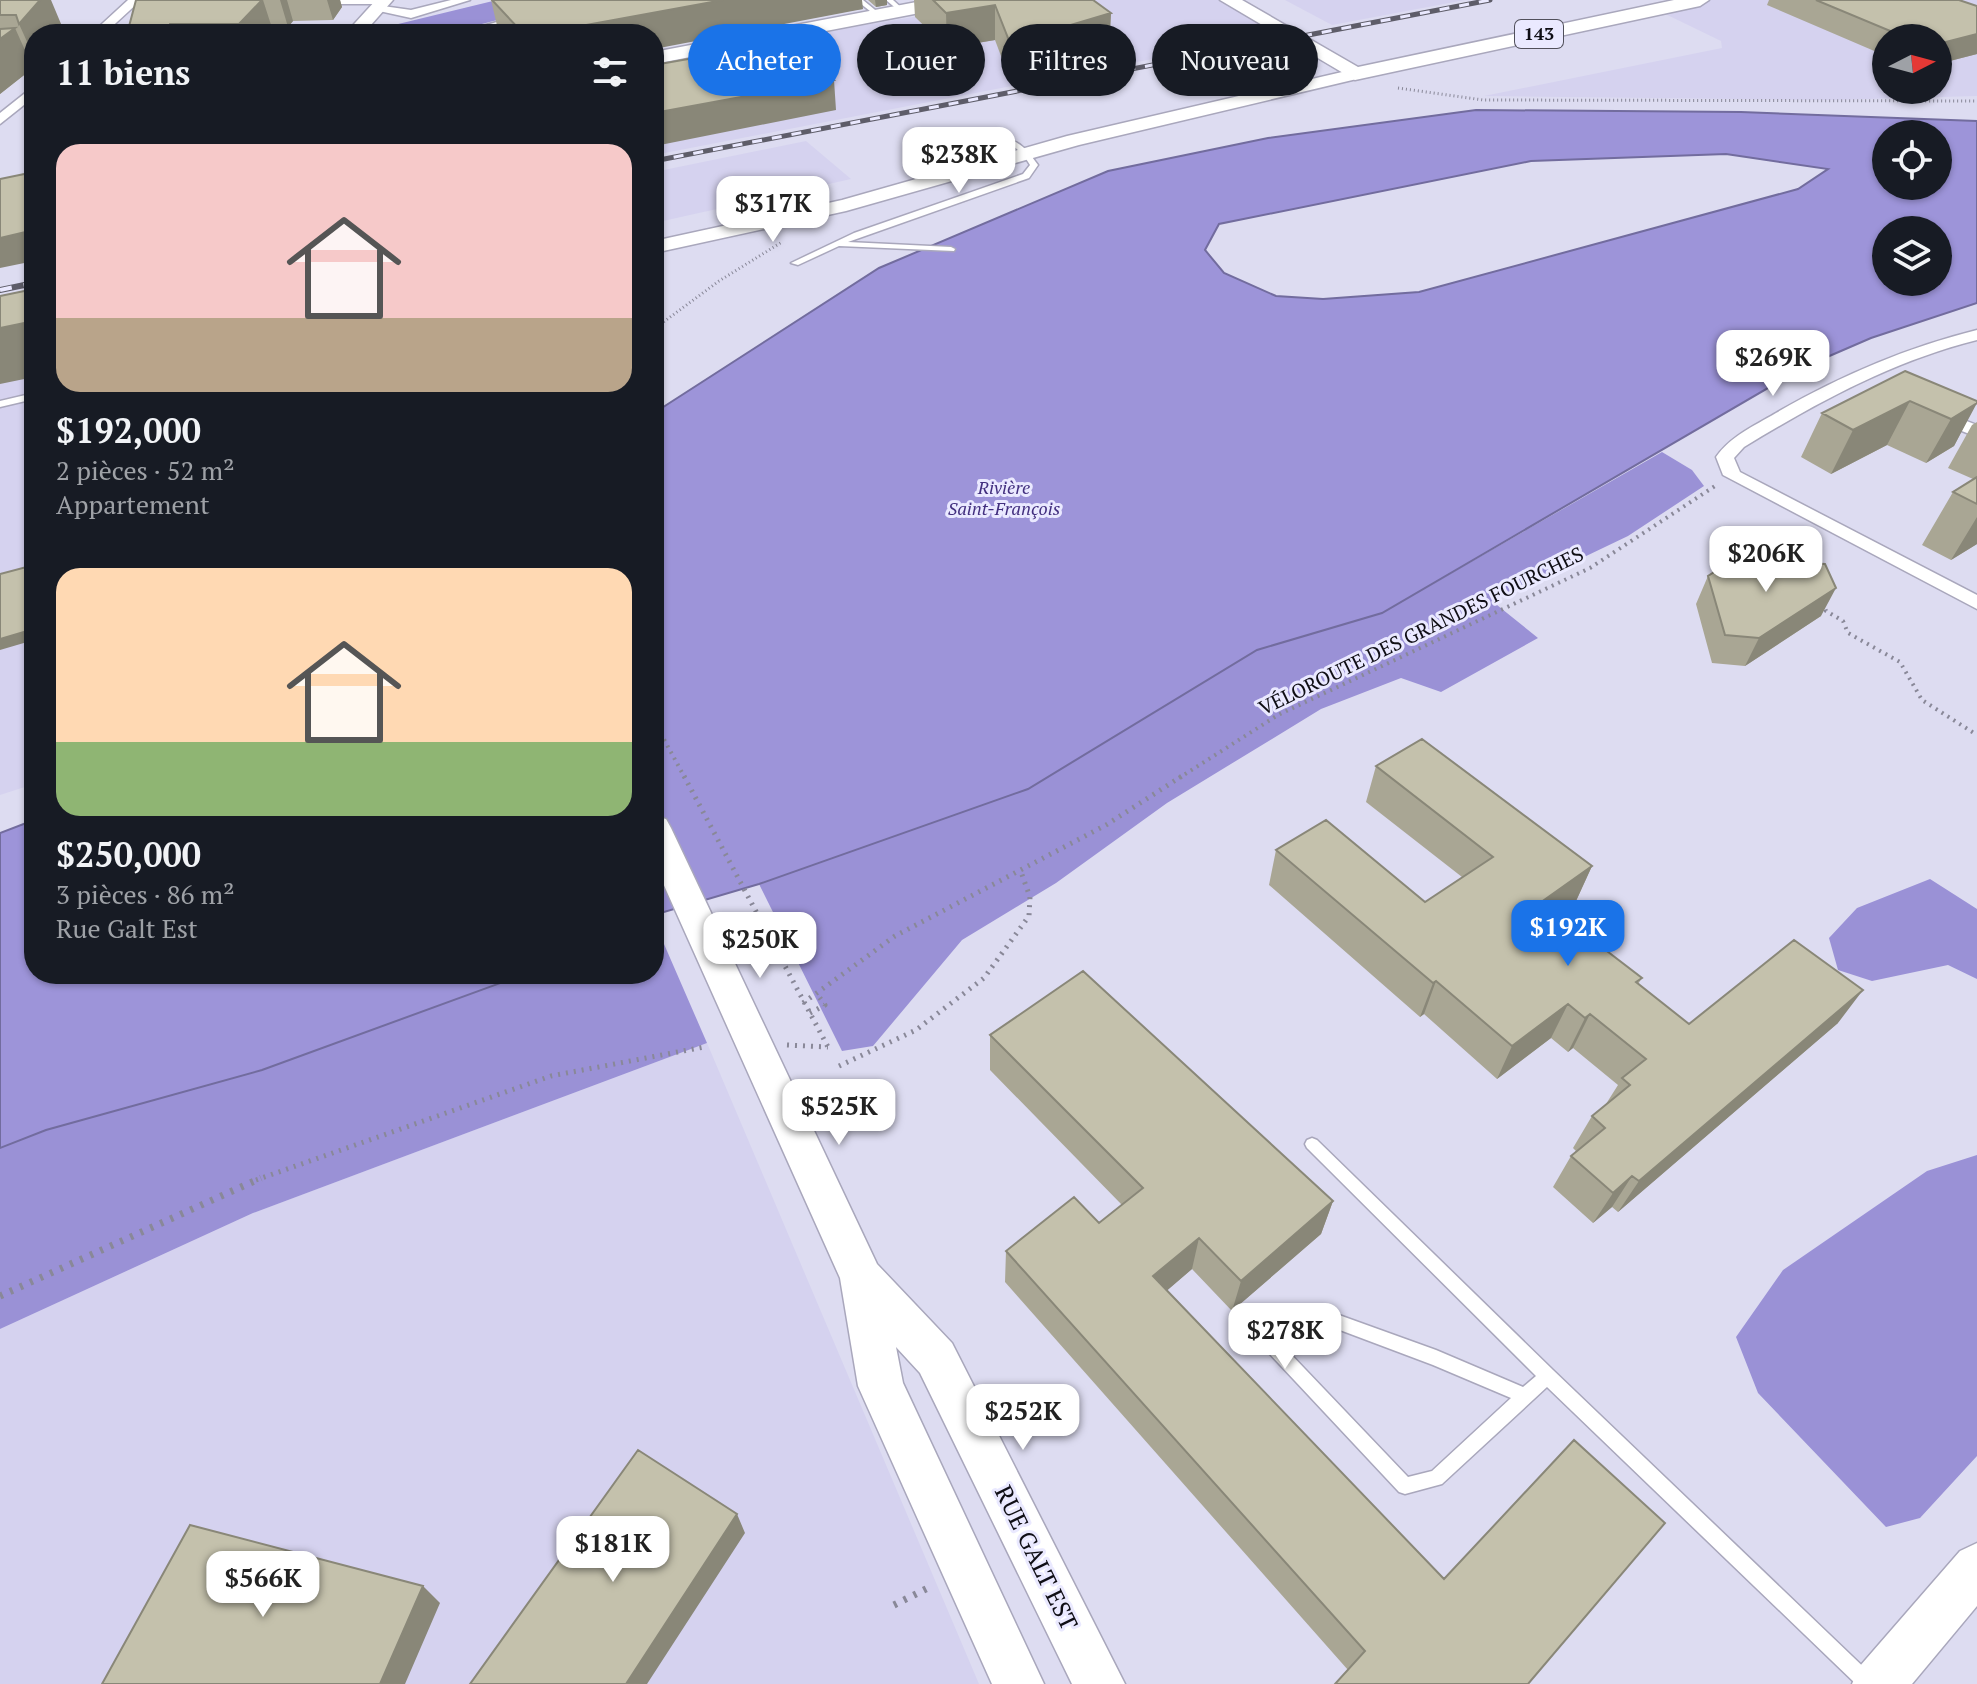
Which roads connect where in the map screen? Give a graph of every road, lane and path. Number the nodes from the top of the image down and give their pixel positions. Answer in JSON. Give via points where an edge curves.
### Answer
{"nodes":[{"id":1,"x":135,"y":0,"type":"edge"},
{"id":2,"x":150,"y":0,"type":"edge"},
{"id":3,"x":463,"y":0,"type":"edge"},
{"id":4,"x":859,"y":0,"type":"edge"},
{"id":5,"x":956,"y":0,"type":"edge"},
{"id":6,"x":1229,"y":0,"type":"edge"},
{"id":7,"x":1260,"y":0,"type":"edge"},
{"id":8,"x":1641,"y":0,"type":"edge"},
{"id":9,"x":1700,"y":0,"type":"edge"},
{"id":10,"x":288,"y":1,"type":"edge"},
{"id":11,"x":381,"y":4,"type":"edge"},
{"id":12,"x":889,"y":8,"type":"edge"},
{"id":13,"x":547,"y":12,"type":"edge"},
{"id":14,"x":108,"y":24,"type":"edge"},
{"id":15,"x":363,"y":24,"type":"edge"},
{"id":16,"x":500,"y":24,"type":"edge"},
{"id":17,"x":664,"y":56,"type":"edge"},
{"id":18,"x":24,"y":61,"type":"edge"},
{"id":19,"x":0,"y":62,"type":"edge"},
{"id":20,"x":1357,"y":67,"type":"junction"},
{"id":21,"x":24,"y":98,"type":"edge"},
{"id":22,"x":1977,"y":101,"type":"edge"},
{"id":23,"x":24,"y":108,"type":"edge"},
{"id":24,"x":4,"y":115,"type":"edge"},
{"id":25,"x":1018,"y":147,"type":"junction"},
{"id":26,"x":664,"y":230,"type":"edge"},
{"id":27,"x":836,"y":243,"type":"junction"},
{"id":28,"x":664,"y":245,"type":"edge"},
{"id":29,"x":951,"y":249,"type":"dead end"},
{"id":30,"x":795,"y":263,"type":"dead end"},
{"id":31,"x":1977,"y":335,"type":"edge"},
{"id":32,"x":1852,"y":376,"type":"junction"},
{"id":33,"x":1880,"y":389,"type":"edge"},
{"id":34,"x":24,"y":398,"type":"edge"},
{"id":35,"x":0,"y":404,"type":"edge"},
{"id":36,"x":1922,"y":407,"type":"edge"},
{"id":37,"x":1977,"y":432,"type":"edge"},
{"id":38,"x":1722,"y":481,"type":"dead end"},
{"id":39,"x":1819,"y":592,"type":"edge"},
{"id":40,"x":1977,"y":603,"type":"edge"},
{"id":41,"x":1977,"y":735,"type":"edge"},
{"id":42,"x":664,"y":740,"type":"edge"},
{"id":43,"x":664,"y":849,"type":"edge"},
{"id":44,"x":1020,"y":871,"type":"junction"},
{"id":45,"x":817,"y":994,"type":"junction"},
{"id":46,"x":803,"y":1003,"type":"dead end"},
{"id":47,"x":810,"y":1013,"type":"junction"},
{"id":48,"x":704,"y":1047,"type":"dead end"},
{"id":49,"x":828,"y":1047,"type":"dead end"},
{"id":50,"x":839,"y":1066,"type":"dead end"},
{"id":51,"x":1312,"y":1144,"type":"dead end"},
{"id":52,"x":862,"y":1278,"type":"junction"},
{"id":53,"x":0,"y":1296,"type":"edge"},
{"id":54,"x":1547,"y":1376,"type":"junction"},
{"id":55,"x":1526,"y":1397,"type":"junction"},
{"id":56,"x":1977,"y":1568,"type":"edge"},
{"id":57,"x":1018,"y":1684,"type":"edge"},
{"id":58,"x":1099,"y":1684,"type":"edge"},
{"id":59,"x":1869,"y":1684,"type":"edge"},
{"id":60,"x":1878,"y":1684,"type":"edge"}],
"edges":[{"from":1,"to":2,"type":"street"},
{"from":1,"to":14,"type":"street"},
{"from":3,"to":11,"type":"street","via":[[411,14]]},
{"from":4,"to":12,"type":"lane"},
{"from":5,"to":12,"type":"main road"},
{"from":6,"to":20,"type":"main road"},
{"from":7,"to":20,"type":"main road"},
{"from":8,"to":20,"type":"main road","number":"143"},
{"from":9,"to":20,"type":"main road","number":"143"},
{"from":10,"to":11,"type":"street"},
{"from":11,"to":15,"type":"main road"},
{"from":12,"to":17,"type":"main road","via":[[756,42]]},
{"from":13,"to":16,"type":"street"},
{"from":18,"to":19,"type":"street"},
{"from":20,"to":22,"type":"path","via":[[1425,94],[1483,100]]},
{"from":20,"to":25,"type":"main road"},
{"from":21,"to":24,"type":"street"},
{"from":23,"to":24,"type":"street"},
{"from":25,"to":26,"type":"main road"},
{"from":25,"to":27,"type":"lane","via":[[1034,165],[1026,176]]},
{"from":25,"to":28,"type":"main road","via":[[846,205]]},
{"from":27,"to":29,"type":"lane"},
{"from":27,"to":30,"type":"lane"},
{"from":31,"to":32,"type":"street"},
{"from":32,"to":33,"type":"street"},
{"from":32,"to":40,"type":"street","via":[[1738,443],[1725,457],[1732,475]]},
{"from":34,"to":35,"type":"lane"},
{"from":36,"to":37,"type":"street"},
{"from":38,"to":44,"type":"path","name":"VÉLOROUTE DES GRANDES FOURCHES","via":[[1590,568],[1278,715],[1106,825]]},
{"from":39,"to":41,"type":"path","via":[[1826,611],[1843,621],[1848,633],[1900,662],[1922,700]]},
{"from":42,"to":47,"type":"path","bridge":true},
{"from":43,"to":52,"type":"main road","name":"RUE GALT EST"},
{"from":44,"to":45,"type":"path","name":"VÉLOROUTE DES GRANDES FOURCHES","via":[[895,936]]},
{"from":44,"to":50,"type":"path","via":[[1030,893],[1030,914],[1000,964],[949,1007]]},
{"from":45,"to":46,"type":"path","name":"VÉLOROUTE DES GRANDES FOURCHES"},
{"from":45,"to":47,"type":"path","via":[[825,1005]]},
{"from":47,"to":49,"type":"path","bridge":true},
{"from":48,"to":53,"type":"path","via":[[551,1076],[268,1175]]},
{"from":51,"to":54,"type":"lane"},
{"from":52,"to":57,"type":"main road","name":"RUE GALT EST","via":[[881,1386]]},
{"from":52,"to":58,"type":"main road","name":"RUE GALT EST","via":[[936,1358]]},
{"from":54,"to":55,"type":"lane"},
{"from":54,"to":59,"type":"lane"},
{"from":55,"to":55,"type":"lane","via":[[1314,1313],[1273,1346],[1405,1486],[1436,1478]]},
{"from":56,"to":60,"type":"main road"}]}
